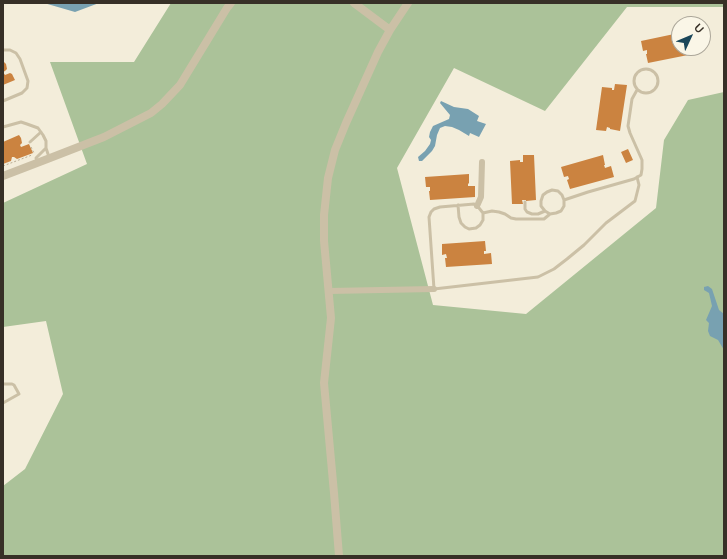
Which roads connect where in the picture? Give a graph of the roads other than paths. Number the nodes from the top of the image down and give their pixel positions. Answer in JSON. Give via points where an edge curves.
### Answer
{"nodes":[{"id":1,"x":231,"y":3,"type":"edge"},
{"id":2,"x":354,"y":3,"type":"edge"},
{"id":3,"x":408,"y":3,"type":"edge"},
{"id":4,"x":390,"y":30,"type":"junction"},
{"id":5,"x":3,"y":50,"type":"edge"},
{"id":6,"x":637,"y":90,"type":"junction"},
{"id":7,"x":3,"y":101,"type":"edge"},
{"id":8,"x":3,"y":127,"type":"edge"},
{"id":9,"x":41,"y":132,"type":"junction"},
{"id":10,"x":30,"y":142,"type":"road end"},
{"id":11,"x":46,"y":148,"type":"junction"},
{"id":12,"x":50,"y":158,"type":"junction"},
{"id":13,"x":482,"y":162,"type":"dead end"},
{"id":14,"x":38,"y":163,"type":"junction"},
{"id":15,"x":3,"y":176,"type":"edge"},
{"id":16,"x":637,"y":177,"type":"junction"},
{"id":17,"x":564,"y":200,"type":"junction"},
{"id":18,"x":525,"y":202,"type":"dead end"},
{"id":19,"x":458,"y":205,"type":"junction"},
{"id":20,"x":477,"y":206,"type":"junction"},
{"id":21,"x":545,"y":211,"type":"junction"},
{"id":22,"x":483,"y":213,"type":"junction"},
{"id":23,"x":550,"y":214,"type":"junction"},
{"id":24,"x":434,"y":290,"type":"junction"},
{"id":25,"x":329,"y":291,"type":"junction"},
{"id":26,"x":3,"y":384,"type":"edge"},
{"id":27,"x":3,"y":403,"type":"edge"},
{"id":28,"x":338,"y":556,"type":"edge"}],
"edges":[{"from":1,"to":12,"type":"street","via":[[180,85],[162,104],[131,124]]},
{"from":2,"to":4,"type":"street"},
{"from":3,"to":4,"type":"street"},
{"from":4,"to":25,"type":"street","via":[[346,122],[328,178],[324,241]]},
{"from":5,"to":7,"type":"lane","via":[[16,52],[28,82],[22,93]]},
{"from":6,"to":6,"type":"lane","via":[[633,79],[636,73],[641,69],[654,72],[658,83],[655,89],[650,93]]},
{"from":6,"to":16,"type":"lane","via":[[632,99],[628,126],[642,160],[641,175]]},
{"from":8,"to":9,"type":"lane","via":[[21,122],[38,128]]},
{"from":9,"to":10,"type":"lane"},
{"from":9,"to":11,"type":"lane","via":[[44,134]]},
{"from":11,"to":12,"type":"lane"},
{"from":11,"to":14,"type":"lane","via":[[36,158]]},
{"from":12,"to":14,"type":"street"},
{"from":13,"to":20,"type":"street","via":[[481,197]]},
{"from":14,"to":15,"type":"street"},
{"from":16,"to":17,"type":"lane"},
{"from":16,"to":24,"type":"lane","via":[[639,185],[635,201],[554,269],[538,277]]},
{"from":17,"to":21,"type":"lane","via":[[558,192],[547,192],[541,201]]},
{"from":17,"to":23,"type":"lane","via":[[561,210]]},
{"from":18,"to":21,"type":"lane","via":[[527,212],[538,214]]},
{"from":19,"to":20,"type":"lane"},
{"from":19,"to":22,"type":"lane","via":[[461,223],[469,229],[480,225]]},
{"from":19,"to":24,"type":"lane","via":[[434,209],[429,216]]},
{"from":20,"to":22,"type":"lane"},
{"from":21,"to":23,"type":"lane"},
{"from":22,"to":23,"type":"lane","via":[[499,212],[516,219],[544,219]]},
{"from":24,"to":25,"type":"street"},
{"from":25,"to":28,"type":"street","via":[[331,318],[324,383]]},
{"from":26,"to":27,"type":"lane","via":[[14,385],[19,394]]}]}
